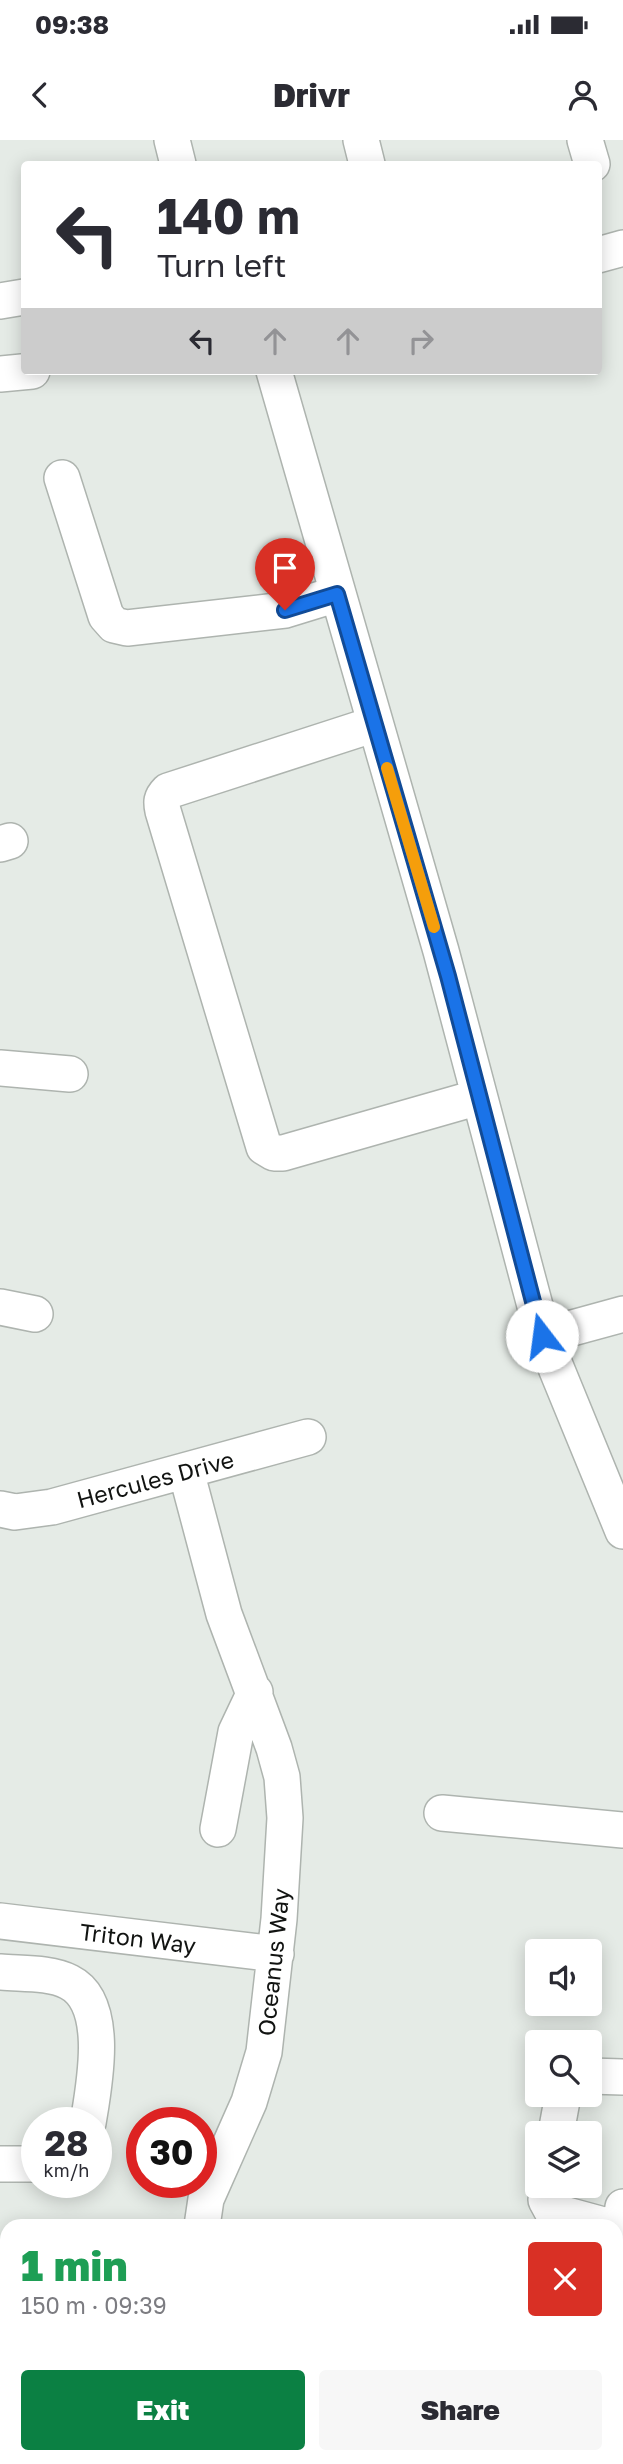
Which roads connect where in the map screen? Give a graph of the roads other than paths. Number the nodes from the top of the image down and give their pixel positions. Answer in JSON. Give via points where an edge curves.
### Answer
{"nodes":[{"id":1,"x":172,"y":140,"type":"edge"},
{"id":2,"x":361,"y":140,"type":"edge"},
{"id":3,"x":585,"y":140,"type":"edge"},
{"id":4,"x":177,"y":161,"type":"edge"},
{"id":5,"x":366,"y":161,"type":"edge"},
{"id":6,"x":591,"y":161,"type":"edge"},
{"id":7,"x":623,"y":248,"type":"edge"},
{"id":8,"x":602,"y":254,"type":"edge"},
{"id":9,"x":21,"y":298,"type":"edge"},
{"id":10,"x":0,"y":301,"type":"edge"},
{"id":11,"x":21,"y":372,"type":"edge"},
{"id":12,"x":0,"y":374,"type":"edge"},
{"id":13,"x":275,"y":375,"type":"edge"},
{"id":14,"x":62,"y":478,"type":"dead end"},
{"id":15,"x":337,"y":594,"type":"junction"},
{"id":16,"x":375,"y":724,"type":"junction"},
{"id":17,"x":0,"y":1068,"type":"edge"},
{"id":18,"x":70,"y":1074,"type":"dead end"},
{"id":19,"x":479,"y":1097,"type":"junction"},
{"id":20,"x":0,"y":1307,"type":"edge"},
{"id":21,"x":35,"y":1314,"type":"dead end"},
{"id":22,"x":623,"y":1314,"type":"edge"},
{"id":23,"x":542,"y":1336,"type":"junction"},
{"id":24,"x":308,"y":1437,"type":"dead end"},
{"id":25,"x":186,"y":1471,"type":"junction"},
{"id":26,"x":0,"y":1509,"type":"edge"},
{"id":27,"x":623,"y":1531,"type":"edge"},
{"id":28,"x":255,"y":1692,"type":"junction"},
{"id":29,"x":442,"y":1813,"type":"dead end"},
{"id":30,"x":218,"y":1829,"type":"dead end"},
{"id":31,"x":623,"y":1830,"type":"edge"},
{"id":32,"x":0,"y":1921,"type":"edge"},
{"id":33,"x":275,"y":1954,"type":"junction"},
{"id":34,"x":0,"y":1972,"type":"edge"},
{"id":35,"x":602,"y":2076,"type":"edge"},
{"id":36,"x":623,"y":2077,"type":"edge"},
{"id":37,"x":90,"y":2107,"type":"edge"},
{"id":38,"x":0,"y":2164,"type":"edge"},
{"id":39,"x":21,"y":2164,"type":"edge"},
{"id":40,"x":546,"y":2198,"type":"edge"},
{"id":41,"x":203,"y":2219,"type":"edge"},
{"id":42,"x":579,"y":2219,"type":"edge"}],
"edges":[{"from":1,"to":4,"type":"street"},
{"from":2,"to":5,"type":"street"},
{"from":3,"to":6,"type":"street"},
{"from":7,"to":8,"type":"street"},
{"from":9,"to":10,"type":"street"},
{"from":11,"to":12,"type":"street"},
{"from":13,"to":15,"type":"street"},
{"from":14,"to":15,"type":"street","via":[[106,616],[114,625],[127,628],[285,610]]},
{"from":15,"to":16,"type":"street"},
{"from":16,"to":19,"type":"street"},
{"from":16,"to":19,"type":"street","via":[[168,791],[161,802],[163,811],[264,1147],[283,1153]]},
{"from":17,"to":18,"type":"street"},
{"from":19,"to":23,"type":"street"},
{"from":20,"to":21,"type":"street"},
{"from":22,"to":23,"type":"street"},
{"from":23,"to":27,"type":"street"},
{"from":24,"to":25,"type":"street","name":"Hercules Drive"},
{"from":25,"to":26,"type":"street","name":"Hercules Drive","via":[[52,1507],[15,1512]]},
{"from":25,"to":28,"type":"street","name":"Oceanus Way","via":[[224,1614]]},
{"from":28,"to":30,"type":"street","via":[[236,1732]]},
{"from":28,"to":33,"type":"street","name":"Oceanus Way","via":[[282,1777],[285,1818]]},
{"from":29,"to":31,"type":"street"},
{"from":32,"to":33,"type":"street","name":"Triton Way"},
{"from":33,"to":41,"type":"street","name":"Oceanus Way","via":[[264,2052],[249,2102],[206,2199]]},
{"from":34,"to":37,"type":"street","via":[[69,1981],[84,1993],[92,2009],[96,2067]]},
{"from":35,"to":36,"type":"street"},
{"from":38,"to":39,"type":"street"},
{"from":40,"to":42,"type":"street","via":[[552,2211]]}]}
